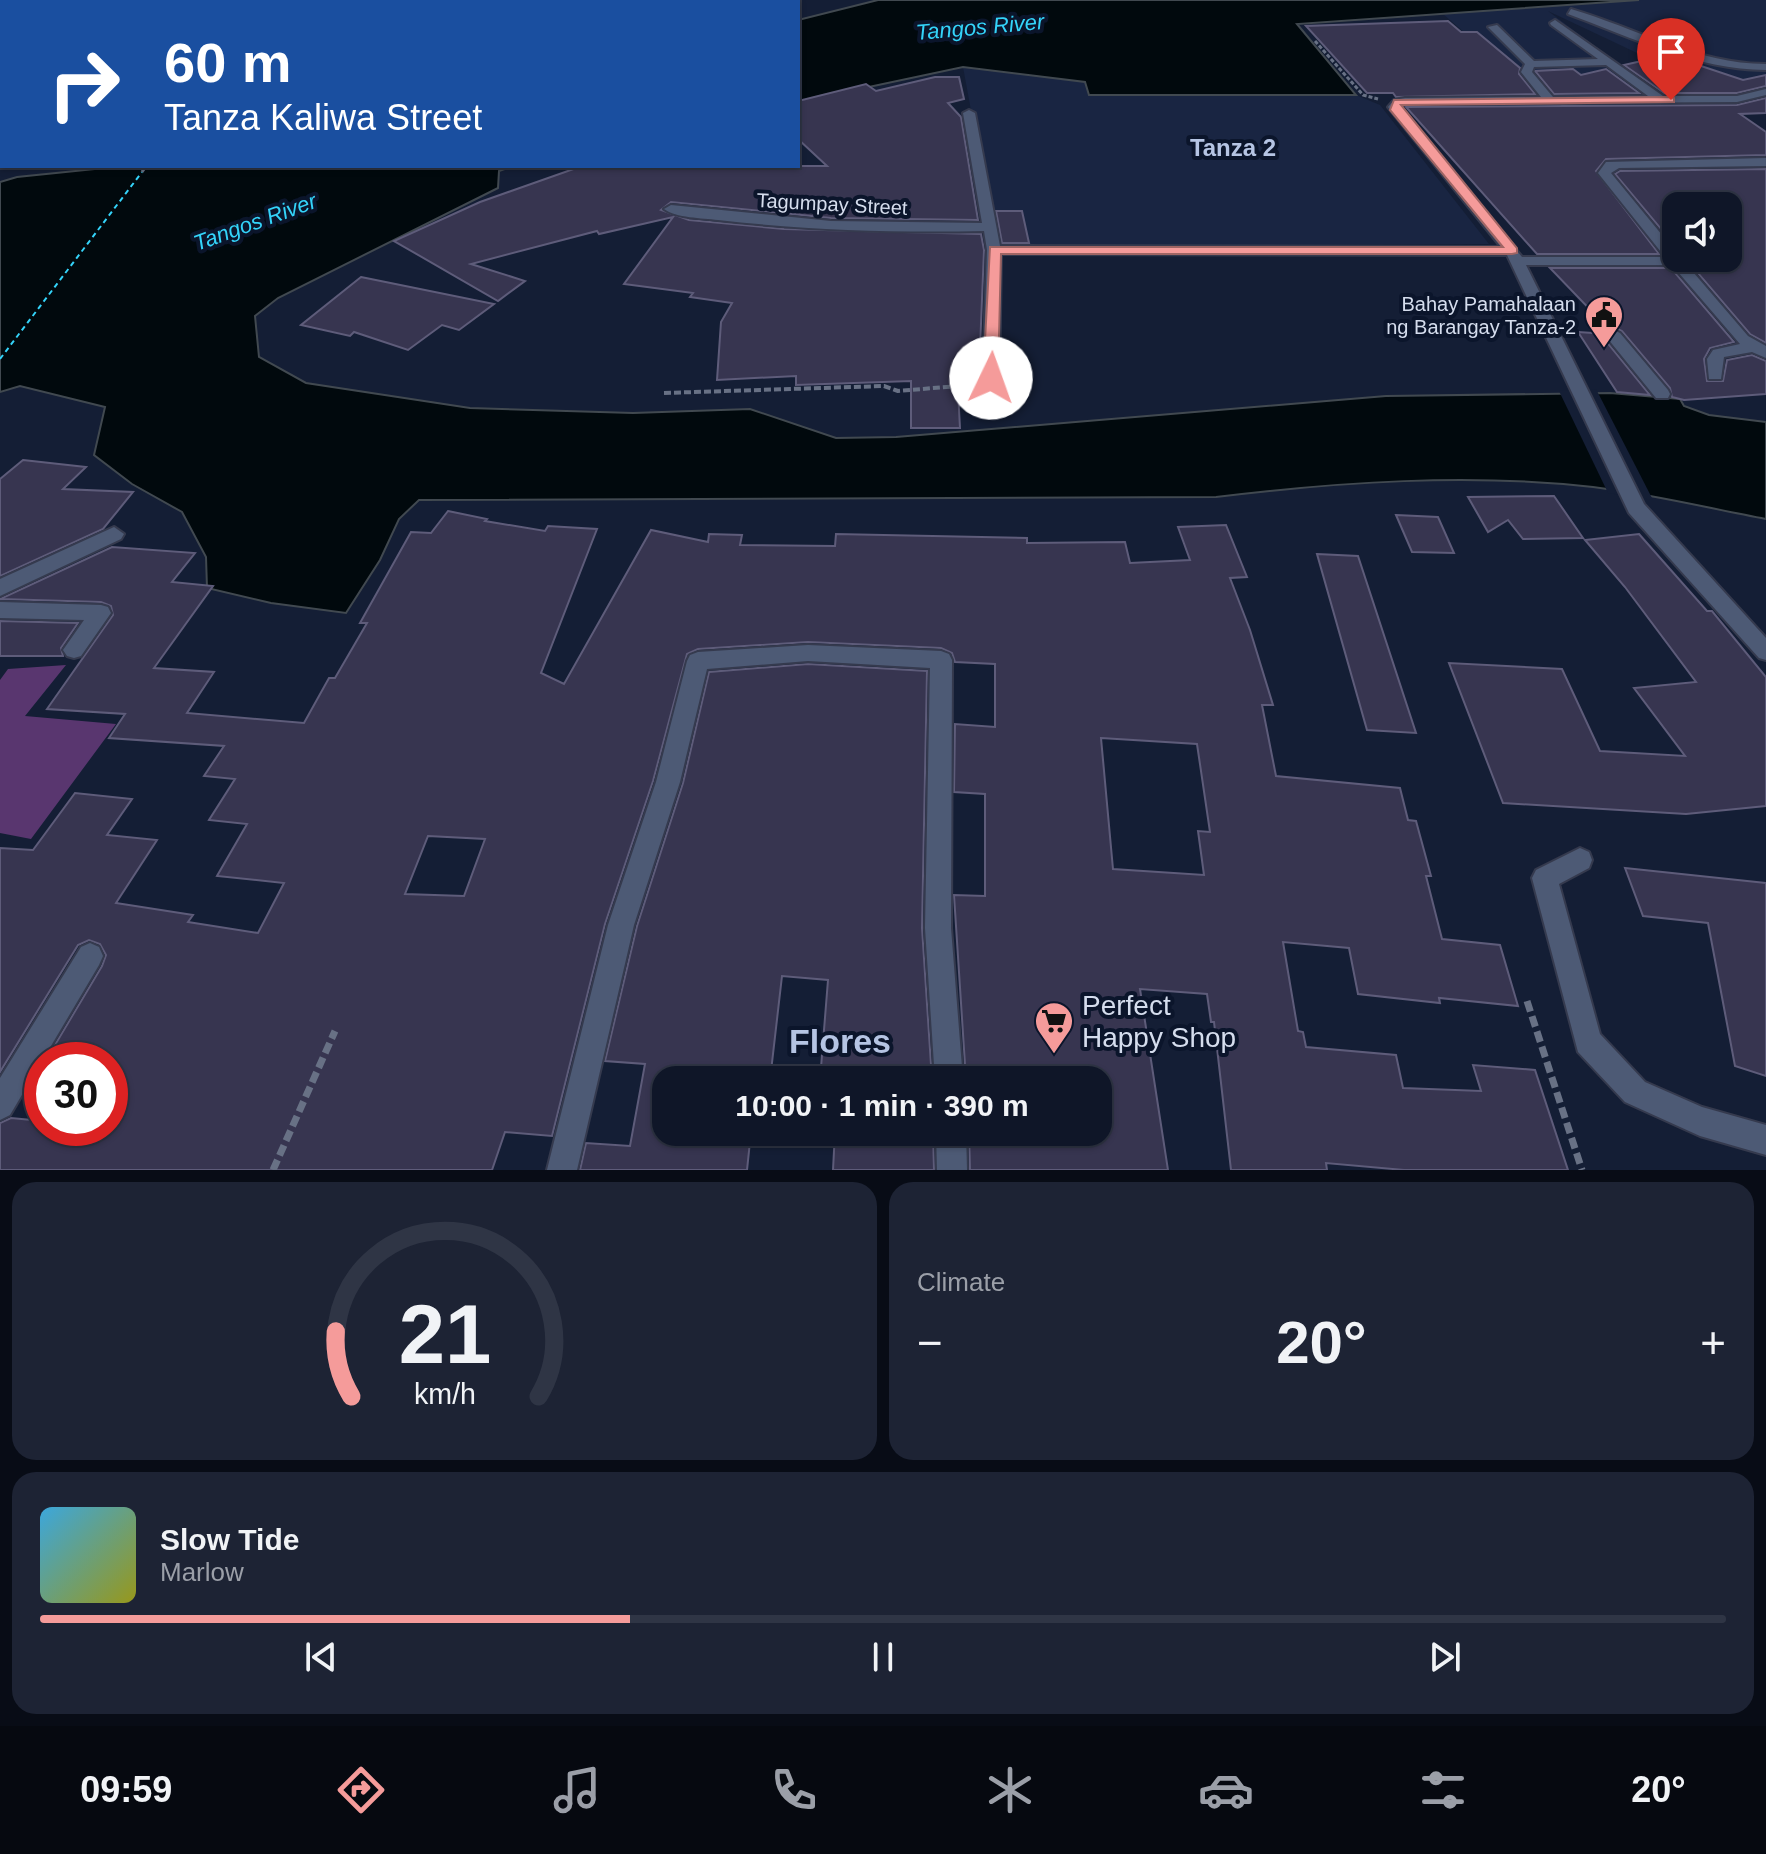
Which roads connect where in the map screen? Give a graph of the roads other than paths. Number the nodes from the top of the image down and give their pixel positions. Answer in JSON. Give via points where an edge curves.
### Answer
{"nodes":[{"id":1,"x":1571,"y":12,"type":"dead end"},
{"id":2,"x":1555,"y":23,"type":"dead end"},
{"id":3,"x":1493,"y":27,"type":"dead end"},
{"id":4,"x":1609,"y":62,"type":"junction"},
{"id":5,"x":1531,"y":64,"type":"junction"},
{"id":6,"x":1766,"y":67,"type":"edge"},
{"id":7,"x":1766,"y":92,"type":"edge"},
{"id":8,"x":1551,"y":101,"type":"junction"},
{"id":9,"x":1662,"y":101,"type":"junction"},
{"id":10,"x":969,"y":113,"type":"dead end"},
{"id":11,"x":1763,"y":165,"type":"edge"},
{"id":12,"x":671,"y":209,"type":"dead end"},
{"id":13,"x":991,"y":227,"type":"junction"},
{"id":14,"x":1662,"y":246,"type":"edge"},
{"id":15,"x":994,"y":250,"type":"junction"},
{"id":16,"x":1515,"y":256,"type":"junction"},
{"id":17,"x":1662,"y":261,"type":"edge"},
{"id":18,"x":1683,"y":272,"type":"edge"},
{"id":19,"x":1599,"y":328,"type":"dead end"},
{"id":20,"x":1762,"y":353,"type":"edge"},
{"id":21,"x":1715,"y":375,"type":"dead end"},
{"id":22,"x":991,"y":378,"type":"road end"},
{"id":23,"x":1662,"y":394,"type":"dead end"},
{"id":24,"x":114,"y":534,"type":"dead end"},
{"id":25,"x":0,"y":588,"type":"edge"},
{"id":26,"x":2,"y":612,"type":"edge"},
{"id":27,"x":74,"y":650,"type":"dead end"},
{"id":28,"x":1766,"y":652,"type":"edge"},
{"id":29,"x":1580,"y":860,"type":"dead end"},
{"id":30,"x":90,"y":956,"type":"dead end"},
{"id":31,"x":948,"y":1066,"type":"edge"},
{"id":32,"x":0,"y":1105,"type":"edge"},
{"id":33,"x":1766,"y":1140,"type":"edge"},
{"id":34,"x":951,"y":1146,"type":"edge"},
{"id":35,"x":562,"y":1170,"type":"edge"},
{"id":36,"x":952,"y":1170,"type":"edge"}],
"edges":[{"from":1,"to":6,"type":"street","via":[[1712,61]]},
{"from":2,"to":4,"type":"street"},
{"from":3,"to":5,"type":"street"},
{"from":4,"to":5,"type":"street"},
{"from":4,"to":9,"type":"street"},
{"from":5,"to":8,"type":"street","via":[[1526,72]]},
{"from":7,"to":9,"type":"street","via":[[1737,99]]},
{"from":8,"to":9,"type":"street"},
{"from":8,"to":16,"type":"street","via":[[1394,107]]},
{"from":10,"to":13,"type":"street"},
{"from":11,"to":14,"type":"street","via":[[1606,168],[1606,177]]},
{"from":12,"to":13,"type":"street","name":"Tagumpay Street","via":[[798,226]]},
{"from":13,"to":15,"type":"street"},
{"from":15,"to":16,"type":"street"},
{"from":15,"to":22,"type":"street"},
{"from":16,"to":17,"type":"street"},
{"from":16,"to":28,"type":"street","via":[[1636,508]]},
{"from":18,"to":20,"type":"street"},
{"from":19,"to":23,"type":"street","via":[[1614,336]]},
{"from":20,"to":21,"type":"street","via":[[1719,353]]},
{"from":24,"to":25,"type":"street"},
{"from":26,"to":27,"type":"street","via":[[101,613]]},
{"from":29,"to":33,"type":"street","via":[[1545,878],[1588,1042],[1635,1092],[1700,1121]]},
{"from":30,"to":32,"type":"street"},
{"from":31,"to":35,"type":"street","via":[[938,928],[941,660],[808,653],[698,661],[668,782],[621,925]]},
{"from":34,"to":36,"type":"street"}]}
